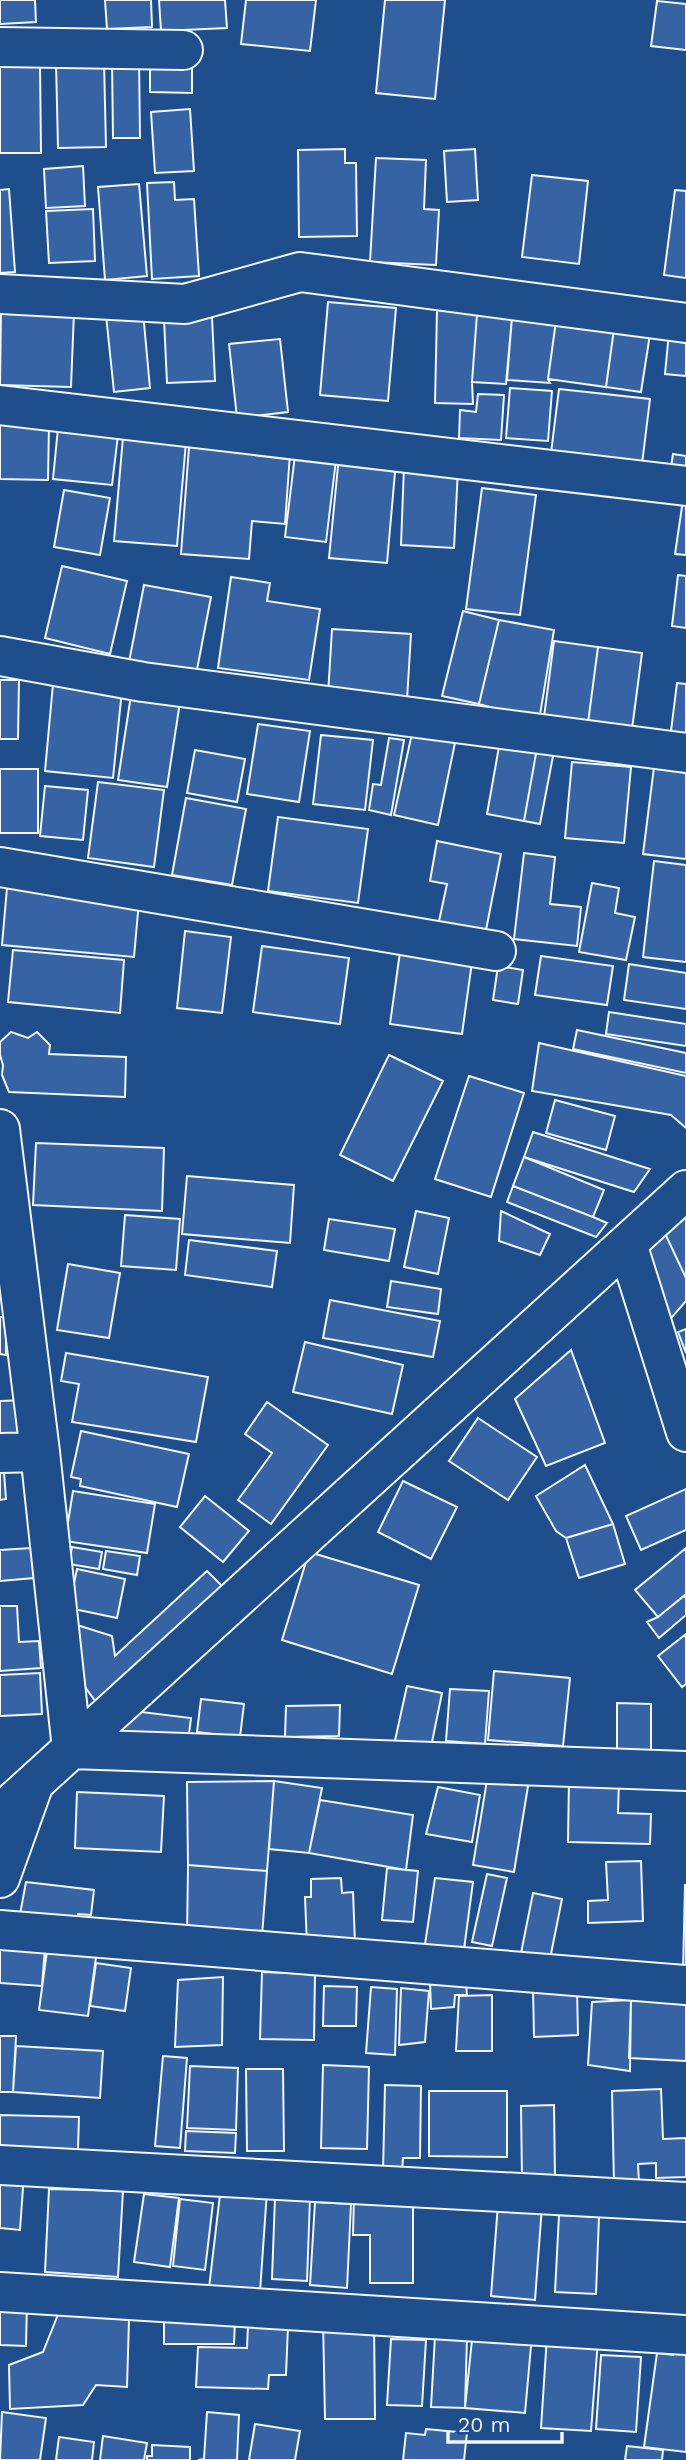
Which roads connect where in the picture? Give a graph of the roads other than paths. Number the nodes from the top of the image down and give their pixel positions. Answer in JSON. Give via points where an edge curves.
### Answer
{"nodes":[{"id":1,"x":0,"y":47,"type":"edge"},
{"id":2,"x":183,"y":50,"type":"dead end"},
{"id":3,"x":0,"y":294,"type":"edge"},
{"id":4,"x":686,"y":323,"type":"edge"},
{"id":5,"x":0,"y":405,"type":"edge"},
{"id":6,"x":686,"y":486,"type":"edge"},
{"id":7,"x":0,"y":656,"type":"edge"},
{"id":8,"x":686,"y":753,"type":"edge"},
{"id":9,"x":0,"y":867,"type":"edge"},
{"id":10,"x":496,"y":951,"type":"dead end"},
{"id":11,"x":0,"y":1129,"type":"edge"},
{"id":12,"x":686,"y":1190,"type":"edge"},
{"id":13,"x":627,"y":1244,"type":"junction"},
{"id":14,"x":686,"y":1432,"type":"edge"},
{"id":15,"x":40,"y":1452,"type":"junction"},
{"id":16,"x":0,"y":1453,"type":"edge"},
{"id":17,"x":72,"y":1749,"type":"junction"},
{"id":18,"x":686,"y":1771,"type":"edge"},
{"id":19,"x":33,"y":1784,"type":"junction"},
{"id":20,"x":0,"y":1814,"type":"edge"},
{"id":21,"x":0,"y":1878,"type":"edge"},
{"id":22,"x":0,"y":1930,"type":"edge"},
{"id":23,"x":686,"y":1985,"type":"edge"},
{"id":24,"x":0,"y":2165,"type":"edge"},
{"id":25,"x":686,"y":2202,"type":"edge"},
{"id":26,"x":0,"y":2292,"type":"edge"},
{"id":27,"x":686,"y":2335,"type":"edge"}],
"edges":[{"from":1,"to":2,"type":"street"},
{"from":3,"to":4,"type":"street","via":[[185,304],[300,272]]},
{"from":5,"to":6,"type":"street"},
{"from":7,"to":8,"type":"street","via":[[142,682]]},
{"from":9,"to":10,"type":"street"},
{"from":11,"to":15,"type":"street"},
{"from":12,"to":13,"type":"street"},
{"from":13,"to":14,"type":"street"},
{"from":13,"to":17,"type":"street"},
{"from":15,"to":16,"type":"street"},
{"from":15,"to":17,"type":"street"},
{"from":17,"to":18,"type":"street"},
{"from":17,"to":19,"type":"street"},
{"from":19,"to":20,"type":"street"},
{"from":19,"to":21,"type":"street"},
{"from":22,"to":23,"type":"street"},
{"from":24,"to":25,"type":"street"},
{"from":26,"to":27,"type":"street"}]}
